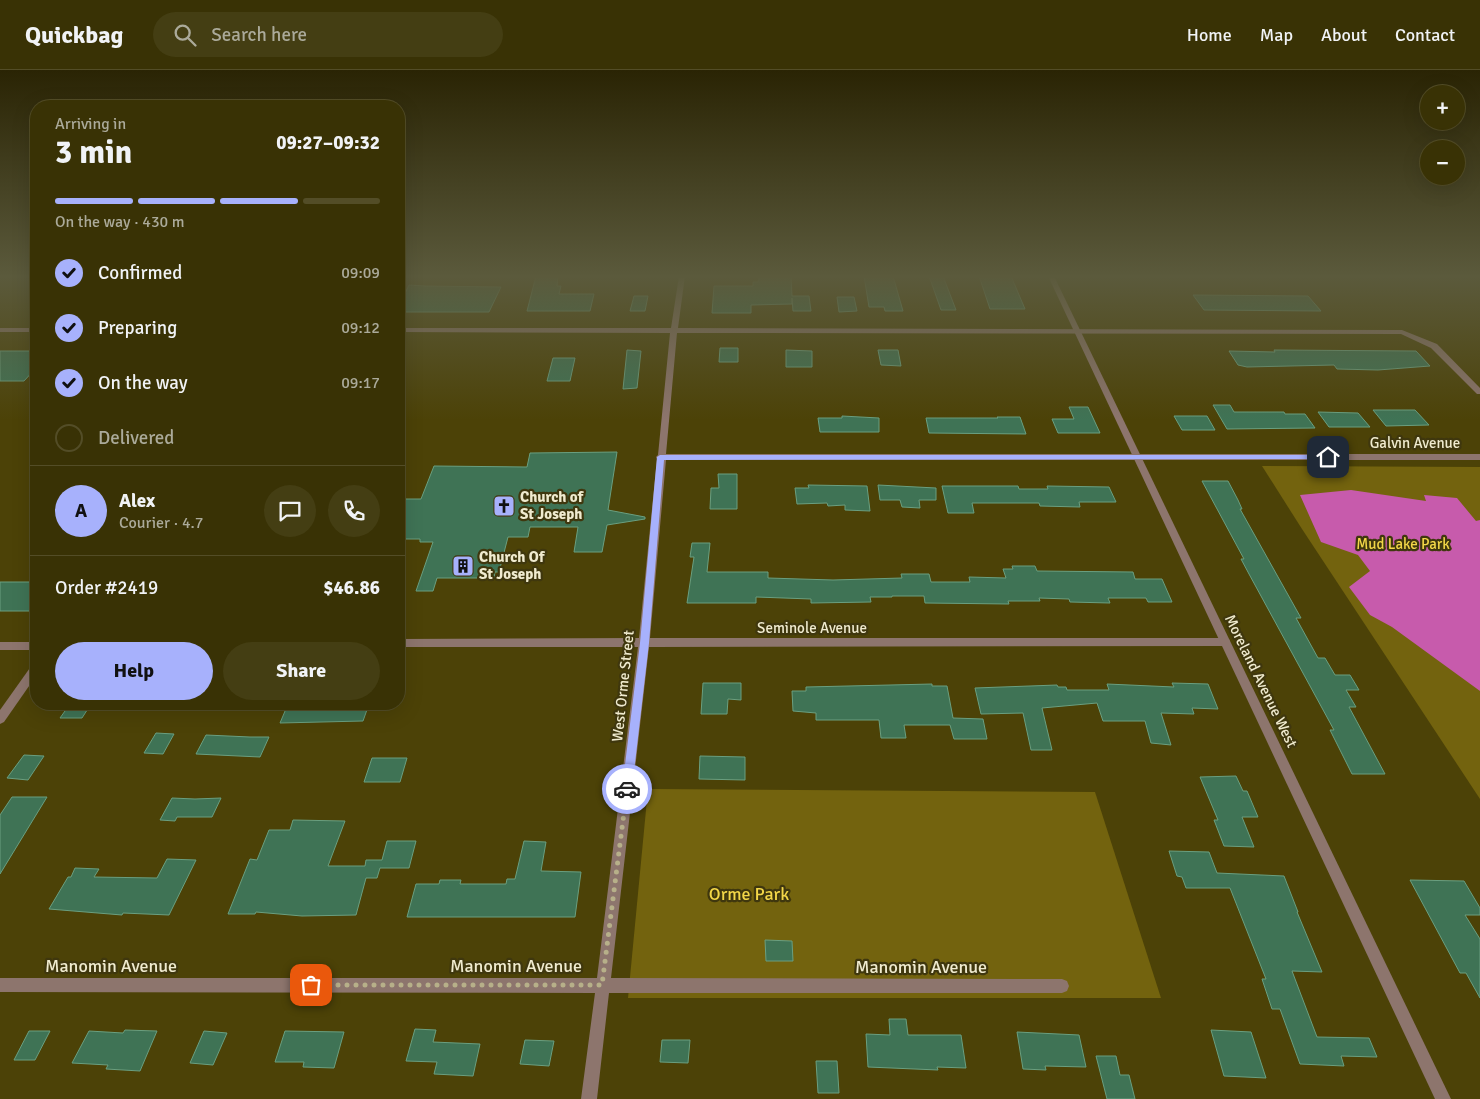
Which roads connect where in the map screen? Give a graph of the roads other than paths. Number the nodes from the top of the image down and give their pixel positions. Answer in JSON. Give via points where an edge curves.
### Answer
{"nodes":[{"id":1,"x":675,"y":324,"type":"edge"},
{"id":2,"x":1074,"y":324,"type":"edge"},
{"id":3,"x":0,"y":330,"type":"edge"},
{"id":4,"x":30,"y":330,"type":"edge"},
{"id":5,"x":405,"y":330,"type":"edge"},
{"id":6,"x":674,"y":330,"type":"junction"},
{"id":7,"x":1077,"y":330,"type":"junction"},
{"id":8,"x":1480,"y":392,"type":"edge"},
{"id":9,"x":660,"y":457,"type":"junction"},
{"id":10,"x":1138,"y":457,"type":"junction"},
{"id":11,"x":1480,"y":457,"type":"edge"},
{"id":12,"x":1225,"y":642,"type":"junction"},
{"id":13,"x":405,"y":643,"type":"edge"},
{"id":14,"x":644,"y":643,"type":"junction"},
{"id":15,"x":0,"y":646,"type":"edge"},
{"id":16,"x":30,"y":646,"type":"edge"},
{"id":17,"x":30,"y":676,"type":"edge"},
{"id":18,"x":0,"y":719,"type":"edge"},
{"id":19,"x":0,"y":985,"type":"edge"},
{"id":20,"x":602,"y":985,"type":"junction"},
{"id":21,"x":1062,"y":986,"type":"dead end"},
{"id":22,"x":589,"y":1099,"type":"edge"},
{"id":23,"x":1443,"y":1099,"type":"edge"}],
"edges":[{"from":1,"to":6,"type":"street","name":"West Orme Street"},
{"from":2,"to":7,"type":"street","name":"Moreland Avenue West"},
{"from":3,"to":4,"type":"street"},
{"from":5,"to":6,"type":"street"},
{"from":6,"to":7,"type":"street"},
{"from":6,"to":9,"type":"street","name":"West Orme Street"},
{"from":7,"to":8,"type":"street","via":[[1402,332],[1434,346]]},
{"from":7,"to":10,"type":"street","name":"Moreland Avenue West"},
{"from":9,"to":10,"type":"street","name":"Galvin Avenue"},
{"from":9,"to":14,"type":"street","name":"West Orme Street"},
{"from":10,"to":11,"type":"street","name":"Galvin Avenue"},
{"from":10,"to":12,"type":"street","name":"Moreland Avenue West"},
{"from":12,"to":14,"type":"street","name":"Seminole Avenue"},
{"from":12,"to":23,"type":"street","name":"Moreland Avenue West"},
{"from":13,"to":14,"type":"street","name":"Seminole Avenue"},
{"from":14,"to":20,"type":"street","name":"West Orme Street"},
{"from":15,"to":16,"type":"street"},
{"from":17,"to":18,"type":"street"},
{"from":19,"to":20,"type":"street","name":"Manomin Avenue"},
{"from":20,"to":21,"type":"street","name":"Manomin Avenue"},
{"from":20,"to":22,"type":"street","name":"West Orme Street"}]}
